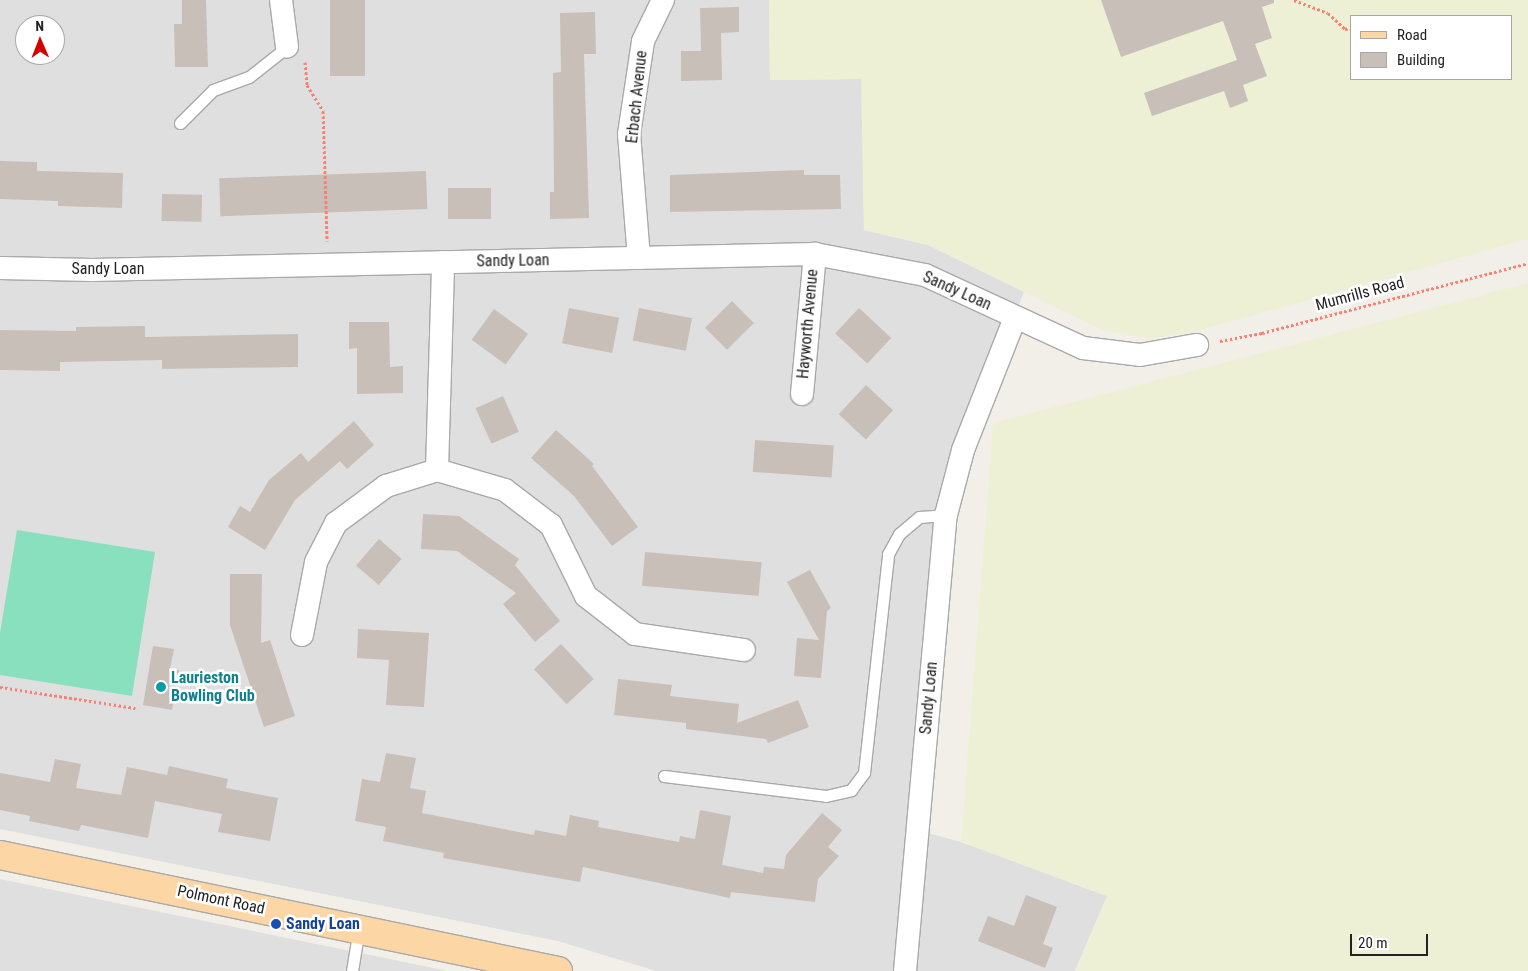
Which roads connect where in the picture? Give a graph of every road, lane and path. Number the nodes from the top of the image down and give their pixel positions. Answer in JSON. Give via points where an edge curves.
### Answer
{"nodes":[{"id":1,"x":281,"y":0,"type":"edge"},
{"id":2,"x":664,"y":0,"type":"edge"},
{"id":3,"x":1294,"y":0,"type":"edge"},
{"id":4,"x":1350,"y":29,"type":"edge"},
{"id":5,"x":287,"y":47,"type":"junction"},
{"id":6,"x":180,"y":123,"type":"dead end"},
{"id":7,"x":815,"y":254,"type":"junction"},
{"id":8,"x":639,"y":258,"type":"junction"},
{"id":9,"x":443,"y":262,"type":"junction"},
{"id":10,"x":1528,"y":263,"type":"edge"},
{"id":11,"x":326,"y":265,"type":"junction"},
{"id":12,"x":0,"y":268,"type":"edge"},
{"id":13,"x":1015,"y":318,"type":"junction"},
{"id":14,"x":1197,"y":345,"type":"joint"},
{"id":15,"x":802,"y":394,"type":"dead end"},
{"id":16,"x":436,"y":470,"type":"junction"},
{"id":17,"x":946,"y":515,"type":"junction"},
{"id":18,"x":302,"y":635,"type":"dead end"},
{"id":19,"x":744,"y":650,"type":"dead end"},
{"id":20,"x":0,"y":687,"type":"edge"},
{"id":21,"x":135,"y":708,"type":"dead end"},
{"id":22,"x":664,"y":776,"type":"dead end"},
{"id":23,"x":0,"y":855,"type":"edge"},
{"id":24,"x":359,"y":928,"type":"junction"},
{"id":25,"x":352,"y":971,"type":"edge"},
{"id":26,"x":558,"y":971,"type":"edge"},
{"id":27,"x":905,"y":971,"type":"edge"}],
"edges":[{"from":1,"to":5,"type":"street"},
{"from":2,"to":8,"type":"street","name":"Erbach Avenue","via":[[643,41],[629,134]]},
{"from":3,"to":4,"type":"path","via":[[1328,13],[1345,30]]},
{"from":5,"to":6,"type":"lane","via":[[249,76],[213,90]]},
{"from":5,"to":11,"type":"path","via":[[305,47],[306,85],[323,111]]},
{"from":7,"to":8,"type":"street","name":"Sandy Loan"},
{"from":7,"to":13,"type":"street","name":"Sandy Loan","via":[[925,275]]},
{"from":7,"to":15,"type":"street","name":"Hayworth Avenue"},
{"from":8,"to":9,"type":"street","name":"Sandy Loan"},
{"from":9,"to":11,"type":"street","name":"Sandy Loan"},
{"from":9,"to":16,"type":"street"},
{"from":10,"to":14,"type":"path","name":"Mumrills Road","via":[[1262,333]]},
{"from":11,"to":12,"type":"street","name":"Sandy Loan","via":[[92,270]]},
{"from":13,"to":14,"type":"street","name":"Sandy Loan","via":[[1083,348],[1140,355]]},
{"from":13,"to":17,"type":"street","name":"Sandy Loan","via":[[963,450]]},
{"from":16,"to":18,"type":"street","via":[[386,486],[336,523],[316,562]]},
{"from":16,"to":19,"type":"street","via":[[505,490],[551,525],[586,596],[636,634]]},
{"from":17,"to":22,"type":"lane","via":[[919,517],[899,534],[888,554],[864,773],[851,790],[826,796]]},
{"from":17,"to":27,"type":"street","name":"Sandy Loan"},
{"from":20,"to":21,"type":"path"},
{"from":23,"to":24,"type":"main road","name":"Polmont Road"},
{"from":24,"to":25,"type":"lane"},
{"from":24,"to":26,"type":"main road","name":"Polmont Road"}]}
